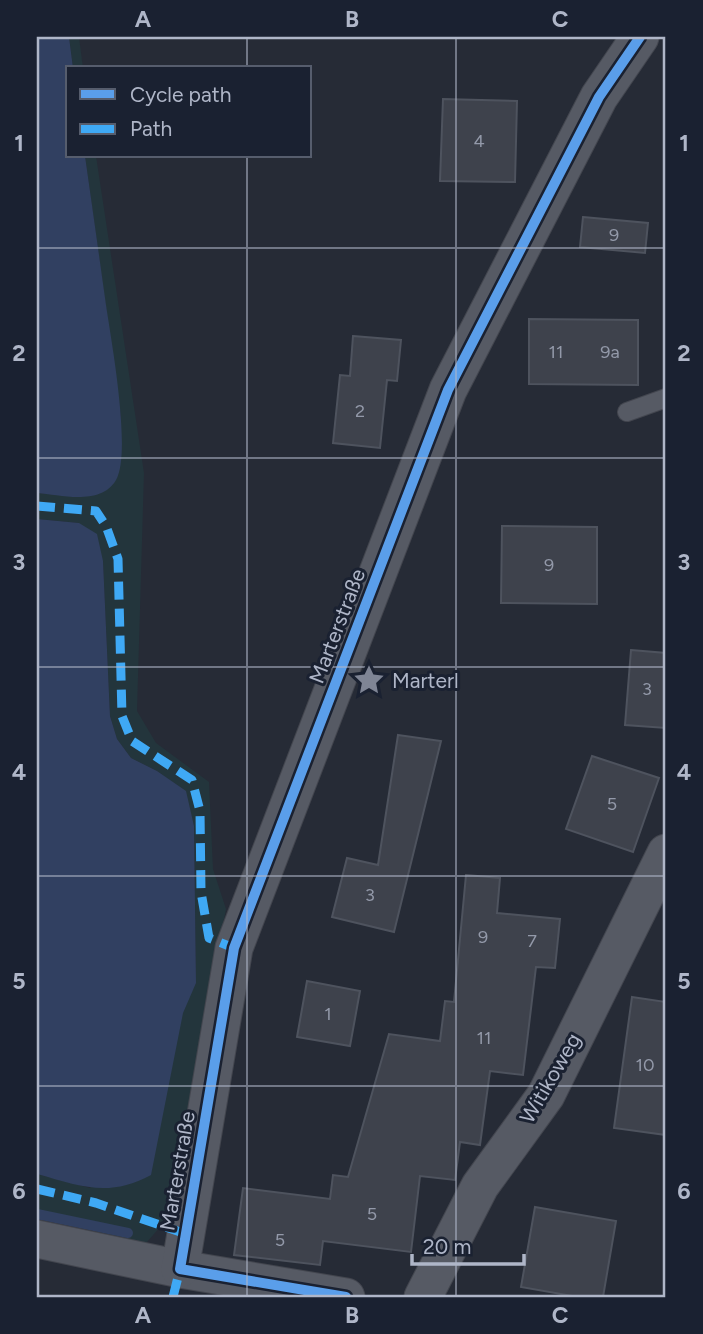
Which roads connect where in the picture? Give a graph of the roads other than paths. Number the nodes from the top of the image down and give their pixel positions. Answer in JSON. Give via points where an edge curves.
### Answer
{"nodes":[{"id":1,"x":640,"y":37,"type":"edge"},
{"id":2,"x":666,"y":398,"type":"edge"},
{"id":3,"x":627,"y":412,"type":"dead end"},
{"id":4,"x":666,"y":853,"type":"edge"},
{"id":5,"x":37,"y":1239,"type":"edge"},
{"id":6,"x":180,"y":1269,"type":"junction"},
{"id":7,"x":346,"y":1297,"type":"edge"},
{"id":8,"x":423,"y":1297,"type":"edge"}],
"edges":[{"from":1,"to":6,"type":"street","name":"Marterstraße","via":[[599,97],[448,390],[233,948]]},
{"from":2,"to":3,"type":"lane"},
{"from":4,"to":8,"type":"street","name":"Witikoweg","via":[[546,1095],[480,1186]]},
{"from":5,"to":6,"type":"street"},
{"from":6,"to":7,"type":"street"}]}
